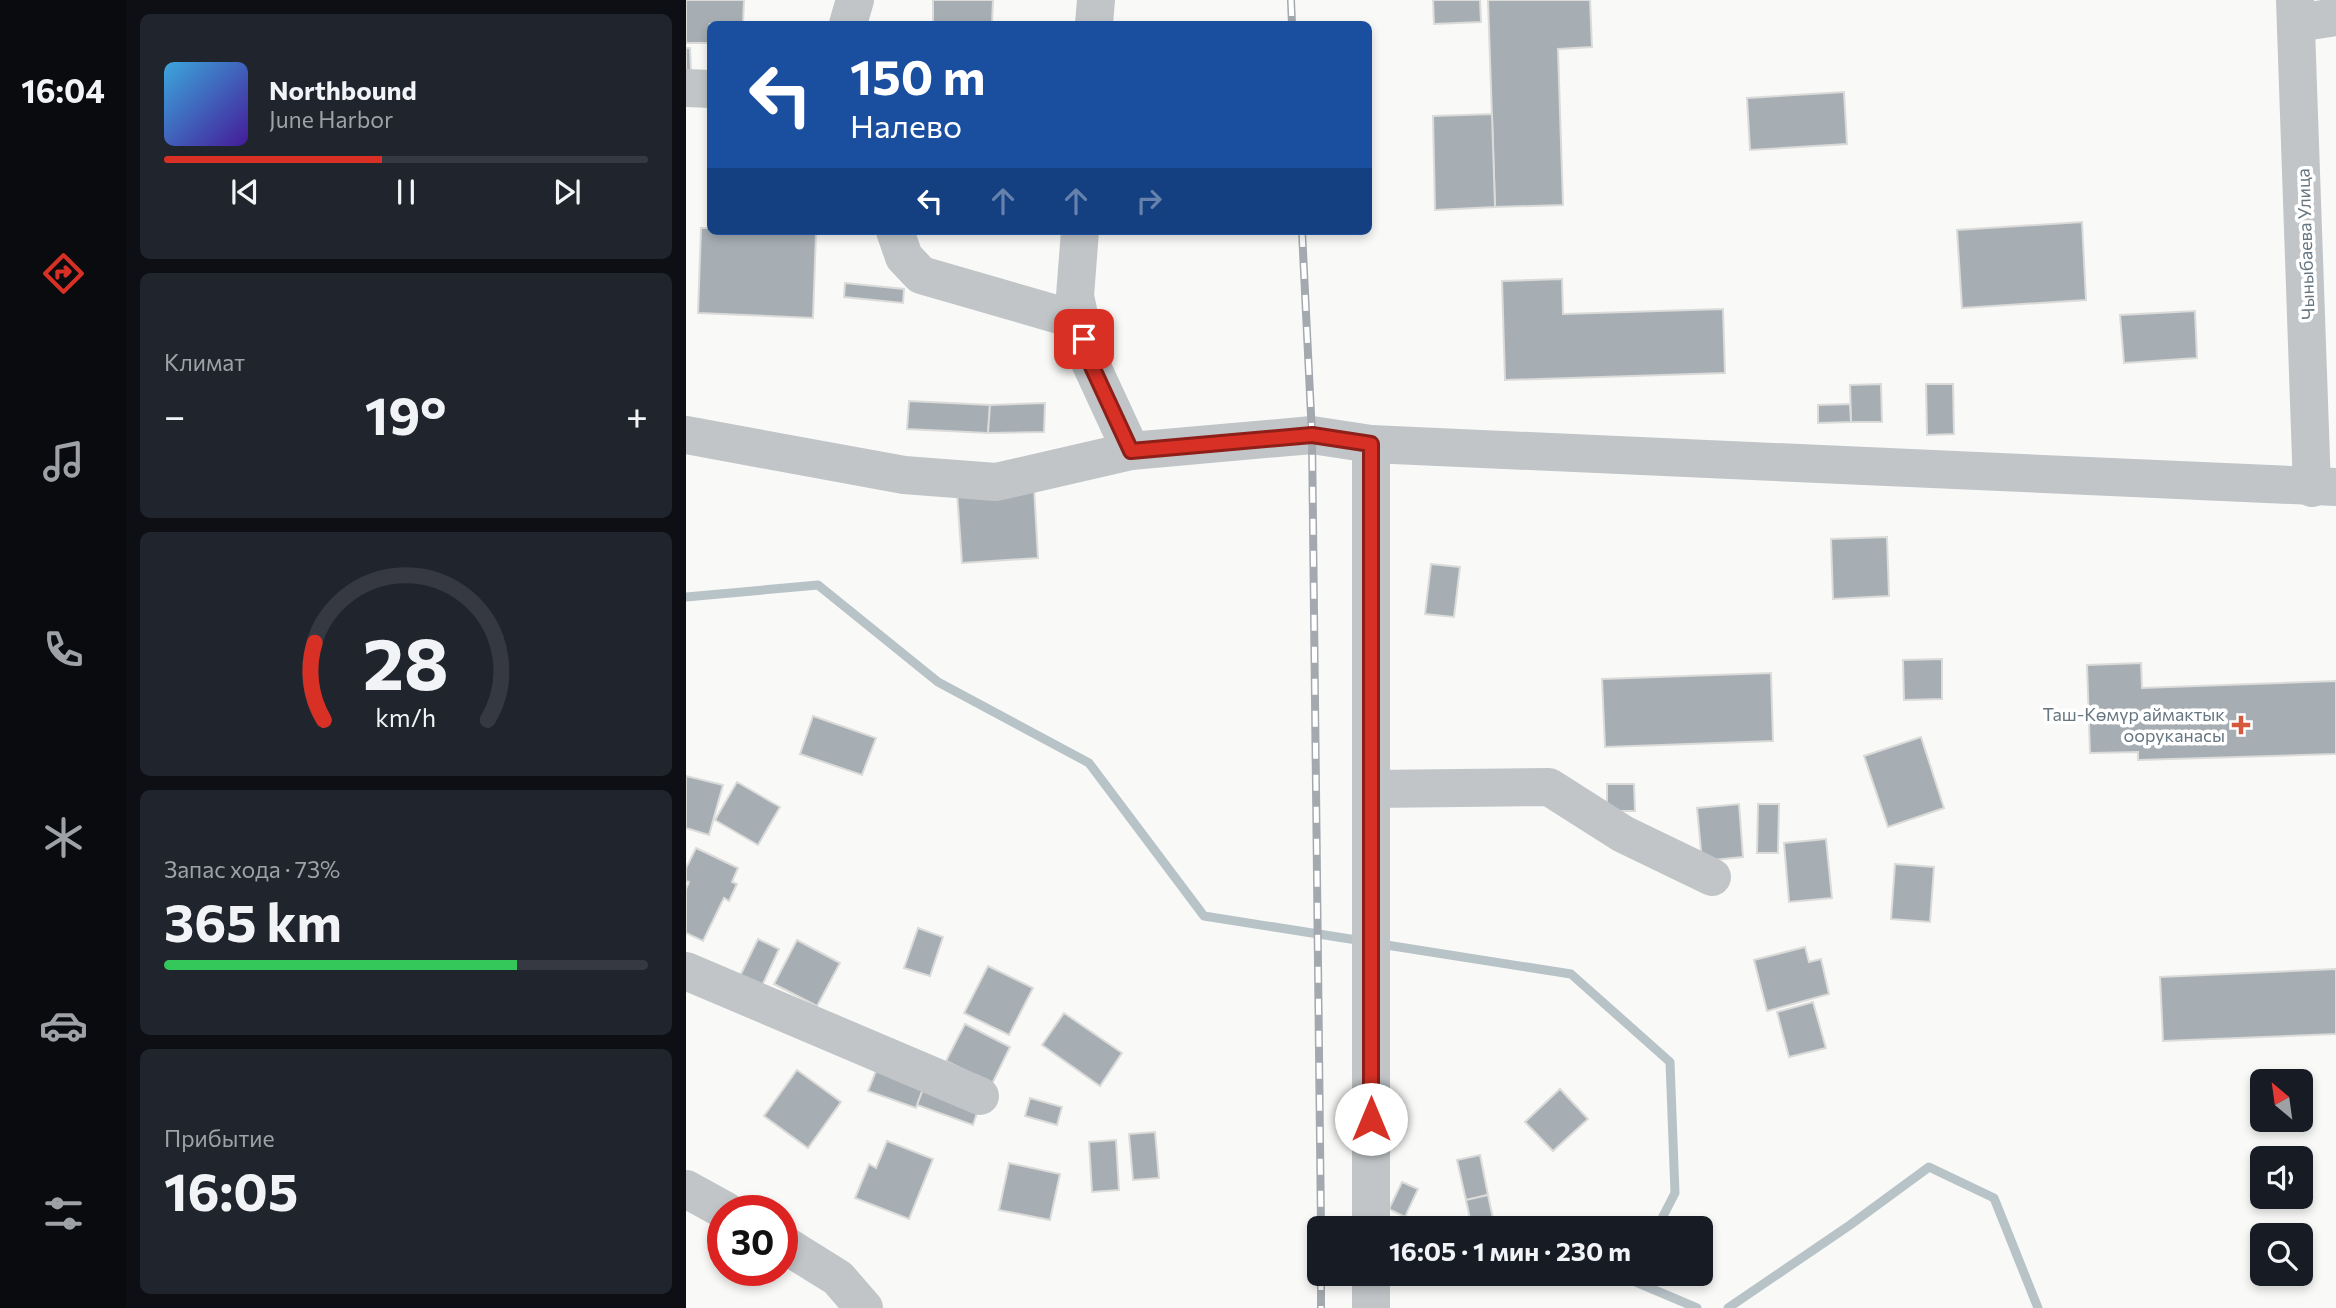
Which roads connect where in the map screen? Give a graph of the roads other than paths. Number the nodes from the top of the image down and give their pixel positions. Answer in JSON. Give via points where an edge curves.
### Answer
{"nodes":[{"id":1,"x":855,"y":0,"type":"edge"},
{"id":2,"x":1096,"y":0,"type":"edge"},
{"id":3,"x":2296,"y":11,"type":"edge"},
{"id":4,"x":2336,"y":17,"type":"edge"},
{"id":5,"x":849,"y":21,"type":"edge"},
{"id":6,"x":1094,"y":21,"type":"edge"},
{"id":7,"x":686,"y":88,"type":"edge"},
{"id":8,"x":707,"y":89,"type":"edge"},
{"id":9,"x":896,"y":235,"type":"edge"},
{"id":10,"x":1080,"y":235,"type":"edge"},
{"id":11,"x":1080,"y":321,"type":"junction"},
{"id":12,"x":686,"y":435,"type":"edge"},
{"id":13,"x":1371,"y":444,"type":"junction"},
{"id":14,"x":1131,"y":451,"type":"junction"},
{"id":15,"x":2324,"y":488,"type":"edge"},
{"id":16,"x":1371,"y":789,"type":"junction"},
{"id":17,"x":1712,"y":877,"type":"dead end"},
{"id":18,"x":686,"y":971,"type":"edge"},
{"id":19,"x":980,"y":1096,"type":"dead end"},
{"id":20,"x":686,"y":1189,"type":"edge"},
{"id":21,"x":707,"y":1201,"type":"edge"},
{"id":22,"x":1371,"y":1216,"type":"edge"},
{"id":23,"x":798,"y":1253,"type":"edge"},
{"id":24,"x":1371,"y":1286,"type":"edge"},
{"id":25,"x":863,"y":1308,"type":"edge"},
{"id":26,"x":1371,"y":1308,"type":"edge"}],
"edges":[{"from":1,"to":5,"type":"street"},
{"from":2,"to":6,"type":"street"},
{"from":3,"to":4,"type":"street"},
{"from":3,"to":15,"type":"street","name":"Чыныбаева Улица"},
{"from":7,"to":8,"type":"street"},
{"from":9,"to":11,"type":"street","via":[[904,257],[921,275]]},
{"from":10,"to":11,"type":"street","via":[[1075,296]]},
{"from":11,"to":14,"type":"street","via":[[1088,358]]},
{"from":12,"to":14,"type":"street","via":[[904,475],[996,482]]},
{"from":13,"to":14,"type":"street","via":[[1312,435]]},
{"from":13,"to":15,"type":"street"},
{"from":13,"to":16,"type":"street"},
{"from":16,"to":17,"type":"street","via":[[1549,787],[1623,834]]},
{"from":16,"to":22,"type":"street"},
{"from":18,"to":19,"type":"street"},
{"from":20,"to":21,"type":"street"},
{"from":23,"to":25,"type":"street","via":[[838,1278]]},
{"from":24,"to":26,"type":"street"}]}
